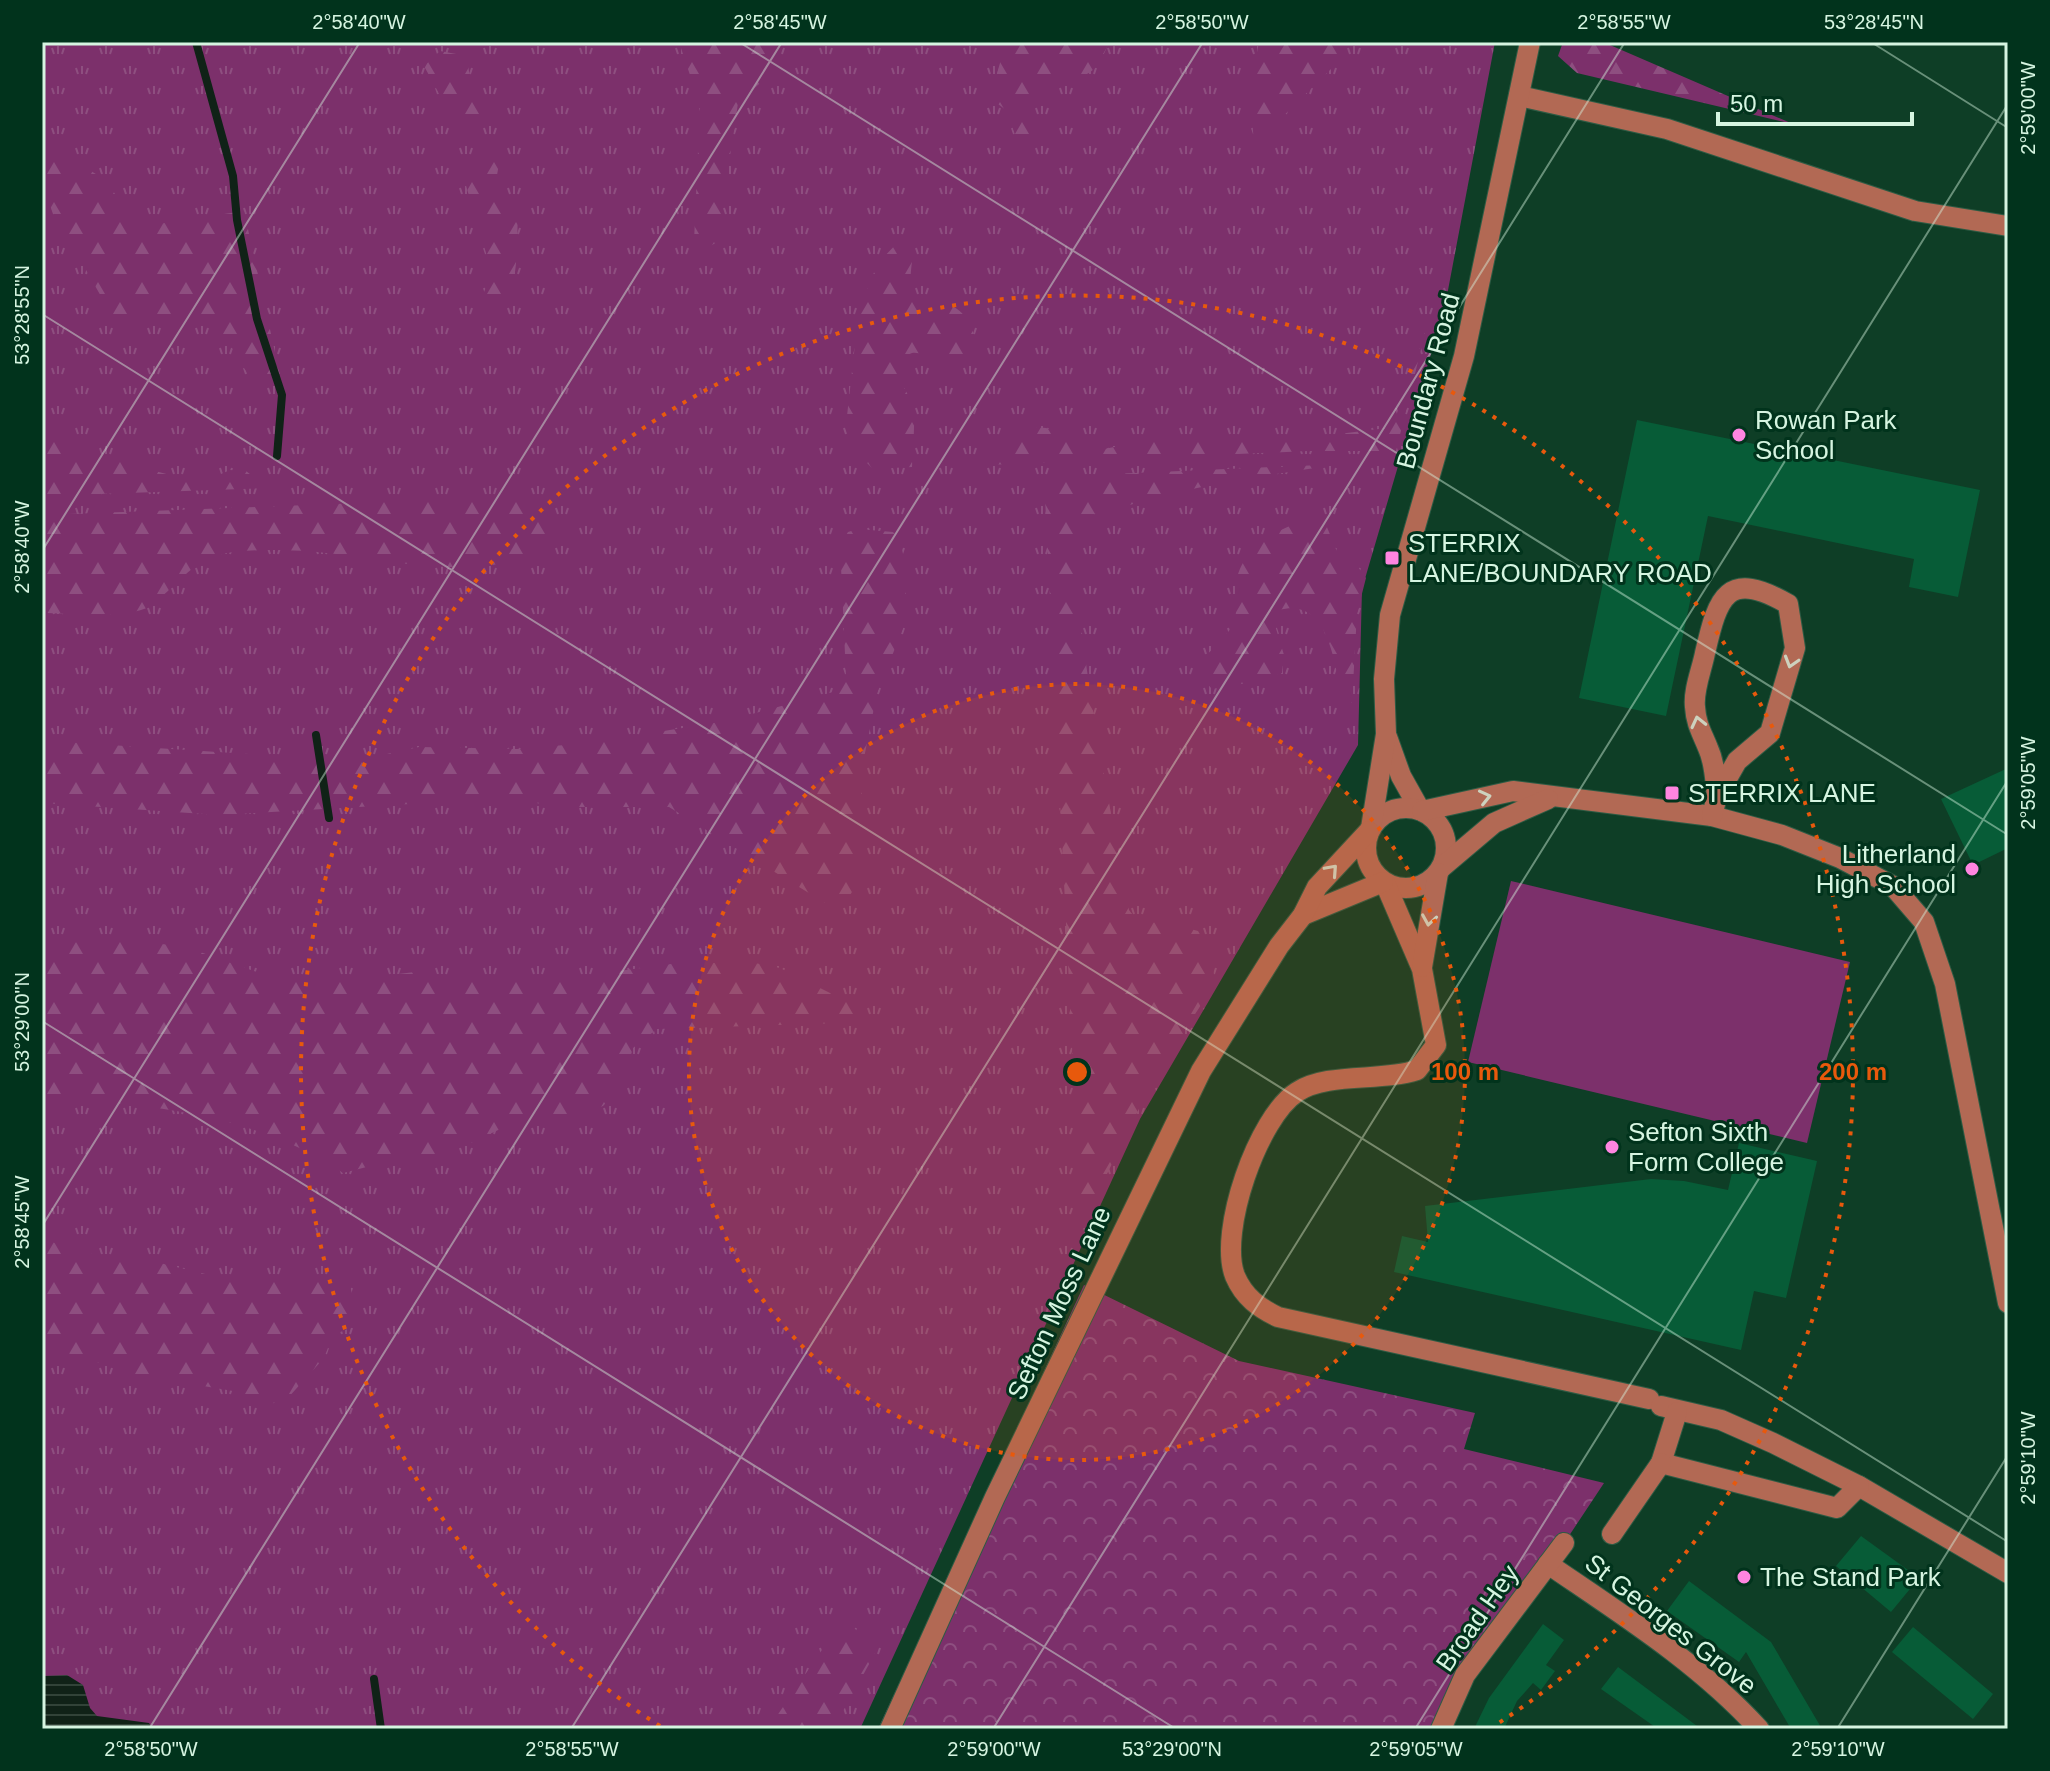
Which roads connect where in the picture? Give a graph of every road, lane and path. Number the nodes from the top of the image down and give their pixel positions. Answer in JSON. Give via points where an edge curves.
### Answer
{"nodes":[{"id":1,"x":1530,"y":42,"type":"edge"},
{"id":2,"x":1519,"y":96,"type":"junction"},
{"id":3,"x":2008,"y":226,"type":"edge"},
{"id":4,"x":1386,"y":734,"type":"junction"},
{"id":5,"x":1548,"y":799,"type":"junction"},
{"id":6,"x":1714,"y":806,"type":"junction"},
{"id":7,"x":1421,"y":811,"type":"junction"},
{"id":8,"x":1370,"y":830,"type":"junction"},
{"id":9,"x":1440,"y":870,"type":"junction"},
{"id":10,"x":1384,"y":883,"type":"junction"},
{"id":11,"x":1303,"y":915,"type":"junction"},
{"id":12,"x":1422,"y":969,"type":"junction"},
{"id":13,"x":2008,"y":1303,"type":"edge"},
{"id":14,"x":1663,"y":1406,"type":"junction"},
{"id":15,"x":1661,"y":1463,"type":"junction"},
{"id":16,"x":1859,"y":1486,"type":"junction"},
{"id":17,"x":1612,"y":1534,"type":"dead end"},
{"id":18,"x":1564,"y":1543,"type":"dead end"},
{"id":19,"x":1548,"y":1564,"type":"junction"},
{"id":20,"x":2008,"y":1573,"type":"edge"},
{"id":21,"x":890,"y":1729,"type":"edge"},
{"id":22,"x":1441,"y":1729,"type":"edge"},
{"id":23,"x":1759,"y":1729,"type":"edge"}],
"edges":[{"from":1,"to":2,"type":"street","name":"Boundary Road"},
{"from":2,"to":3,"type":"street","via":[[1667,129],[1915,211]]},
{"from":2,"to":4,"type":"street","name":"Boundary Road","via":[[1464,356],[1390,615]]},
{"from":4,"to":7,"type":"street","name":"Boundary Road"},
{"from":4,"to":8,"type":"street","name":"Boundary Road"},
{"from":5,"to":6,"type":"street"},
{"from":7,"to":5,"type":"street","one_way":true,"via":[[1513,791]]},
{"from":5,"to":9,"type":"street","via":[[1494,823]]},
{"from":6,"to":6,"type":"street","one_way":true,"via":[[1714,769],[1697,729],[1694,703],[1715,608],[1741,588],[1762,589],[1788,604],[1795,648],[1770,733],[1737,761]]},
{"from":6,"to":13,"type":"street","via":[[1893,886],[1924,922],[1945,984]]},
{"from":7,"to":8,"type":"street","via":[[1398,809]]},
{"from":7,"to":9,"type":"street","via":[[1441,829],[1446,854]]},
{"from":8,"to":10,"type":"street","via":[[1366,854]]},
{"from":11,"to":8,"type":"street","name":"Sefton Moss Lane","one_way":true,"via":[[1317,887]]},
{"from":9,"to":10,"type":"street","via":[[1430,881],[1408,889]]},
{"from":9,"to":12,"type":"street","one_way":true},
{"from":10,"to":11,"type":"street"},
{"from":10,"to":12,"type":"street"},
{"from":11,"to":21,"type":"street","name":"Sefton Moss Lane","via":[[1245,998],[1161,1150]]},
{"from":12,"to":14,"type":"street","via":[[1437,1034],[1426,1062],[1405,1074],[1305,1087],[1276,1111],[1255,1153],[1233,1224],[1231,1257],[1241,1288],[1278,1317]]},
{"from":14,"to":15,"type":"street"},
{"from":14,"to":16,"type":"street","via":[[1721,1420]]},
{"from":15,"to":16,"type":"street","via":[[1837,1508]]},
{"from":15,"to":17,"type":"street"},
{"from":16,"to":20,"type":"street"},
{"from":18,"to":19,"type":"street","name":"Broad Hey"},
{"from":19,"to":22,"type":"street","name":"Broad Hey","via":[[1465,1675]]},
{"from":19,"to":23,"type":"street","name":"St Georges Grove","via":[[1679,1657]]}]}
